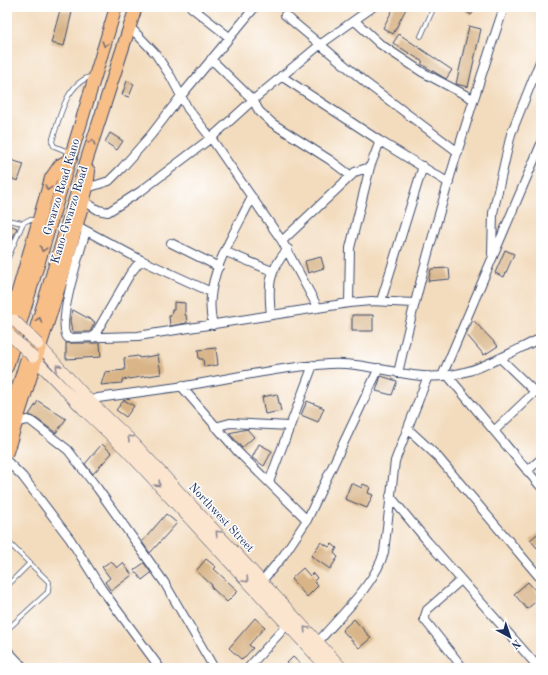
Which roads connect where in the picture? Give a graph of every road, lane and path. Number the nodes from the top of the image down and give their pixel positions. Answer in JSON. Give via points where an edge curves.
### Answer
{"nodes":[{"id":1,"x":116,"y":7,"type":"edge"},
{"id":2,"x":136,"y":7,"type":"edge"},
{"id":3,"x":191,"y":7,"type":"edge"},
{"id":4,"x":255,"y":7,"type":"edge"},
{"id":5,"x":373,"y":7,"type":"edge"},
{"id":6,"x":434,"y":7,"type":"edge"},
{"id":7,"x":504,"y":7,"type":"edge"},
{"id":8,"x":285,"y":15,"type":"dead end"},
{"id":9,"x":355,"y":21,"type":"junction"},
{"id":10,"x":130,"y":27,"type":"junction"},
{"id":11,"x":421,"y":36,"type":"dead end"},
{"id":12,"x":229,"y":37,"type":"junction"},
{"id":13,"x":321,"y":44,"type":"junction"},
{"id":14,"x":211,"y":59,"type":"junction"},
{"id":15,"x":541,"y":59,"type":"edge"},
{"id":16,"x":95,"y":76,"type":"junction"},
{"id":17,"x":281,"y":76,"type":"junction"},
{"id":18,"x":181,"y":96,"type":"junction"},
{"id":19,"x":473,"y":99,"type":"junction"},
{"id":20,"x":253,"y":100,"type":"junction"},
{"id":21,"x":211,"y":138,"type":"junction"},
{"id":22,"x":380,"y":142,"type":"junction"},
{"id":23,"x":541,"y":144,"type":"edge"},
{"id":24,"x":458,"y":152,"type":"junction"},
{"id":25,"x":72,"y":156,"type":"junction"},
{"id":26,"x":87,"y":159,"type":"junction"},
{"id":27,"x":423,"y":166,"type":"junction"},
{"id":28,"x":370,"y":167,"type":"junction"},
{"id":29,"x":351,"y":176,"type":"junction"},
{"id":30,"x":449,"y":182,"type":"junction"},
{"id":31,"x":87,"y":188,"type":"junction"},
{"id":32,"x":252,"y":197,"type":"junction"},
{"id":33,"x":84,"y":201,"type":"junction"},
{"id":34,"x":7,"y":220,"type":"edge"},
{"id":35,"x":38,"y":220,"type":"junction"},
{"id":36,"x":23,"y":223,"type":"junction"},
{"id":37,"x":81,"y":228,"type":"junction"},
{"id":38,"x":282,"y":241,"type":"junction"},
{"id":39,"x":171,"y":243,"type":"dead end"},
{"id":40,"x":288,"y":249,"type":"junction"},
{"id":41,"x":226,"y":252,"type":"junction"},
{"id":42,"x":492,"y":258,"type":"junction"},
{"id":43,"x":7,"y":260,"type":"edge"},
{"id":44,"x":141,"y":260,"type":"junction"},
{"id":45,"x":219,"y":267,"type":"junction"},
{"id":46,"x":272,"y":271,"type":"junction"},
{"id":47,"x":20,"y":285,"type":"junction"},
{"id":48,"x":211,"y":292,"type":"junction"},
{"id":49,"x":7,"y":299,"type":"edge"},
{"id":50,"x":381,"y":301,"type":"junction"},
{"id":51,"x":348,"y":303,"type":"junction"},
{"id":52,"x":414,"y":303,"type":"junction"},
{"id":53,"x":318,"y":308,"type":"junction"},
{"id":54,"x":271,"y":315,"type":"junction"},
{"id":55,"x":9,"y":325,"type":"edge"},
{"id":56,"x":213,"y":325,"type":"junction"},
{"id":57,"x":93,"y":338,"type":"junction"},
{"id":58,"x":541,"y":338,"type":"edge"},
{"id":59,"x":40,"y":346,"type":"junction"},
{"id":60,"x":500,"y":358,"type":"junction"},
{"id":61,"x":35,"y":359,"type":"junction"},
{"id":62,"x":313,"y":365,"type":"junction"},
{"id":63,"x":7,"y":367,"type":"edge"},
{"id":64,"x":379,"y":368,"type":"junction"},
{"id":65,"x":398,"y":373,"type":"junction"},
{"id":66,"x":428,"y":376,"type":"junction"},
{"id":67,"x":445,"y":376,"type":"junction"},
{"id":68,"x":180,"y":386,"type":"junction"},
{"id":69,"x":538,"y":389,"type":"edge"},
{"id":70,"x":75,"y":393,"type":"junction"},
{"id":71,"x":90,"y":401,"type":"junction"},
{"id":72,"x":12,"y":423,"type":"edge"},
{"id":73,"x":290,"y":426,"type":"junction"},
{"id":74,"x":215,"y":427,"type":"junction"},
{"id":75,"x":408,"y":429,"type":"junction"},
{"id":76,"x":495,"y":430,"type":"junction"},
{"id":77,"x":7,"y":452,"type":"edge"},
{"id":78,"x":541,"y":459,"type":"edge"},
{"id":79,"x":7,"y":462,"type":"edge"},
{"id":80,"x":527,"y":471,"type":"junction"},
{"id":81,"x":269,"y":482,"type":"junction"},
{"id":82,"x":541,"y":487,"type":"edge"},
{"id":83,"x":390,"y":496,"type":"junction"},
{"id":84,"x":307,"y":520,"type":"junction"},
{"id":85,"x":7,"y":541,"type":"edge"},
{"id":86,"x":30,"y":563,"type":"junction"},
{"id":87,"x":541,"y":579,"type":"edge"},
{"id":88,"x":461,"y":580,"type":"junction"},
{"id":89,"x":262,"y":581,"type":"junction"},
{"id":90,"x":7,"y":586,"type":"edge"},
{"id":91,"x":288,"y":625,"type":"junction"},
{"id":92,"x":7,"y":627,"type":"edge"},
{"id":93,"x":318,"y":642,"type":"junction"},
{"id":94,"x":7,"y":650,"type":"edge"},
{"id":95,"x":539,"y":666,"type":"edge"},
{"id":96,"x":24,"y":668,"type":"edge"},
{"id":97,"x":160,"y":668,"type":"edge"},
{"id":98,"x":214,"y":668,"type":"edge"},
{"id":99,"x":248,"y":668,"type":"edge"},
{"id":100,"x":327,"y":668,"type":"edge"},
{"id":101,"x":342,"y":668,"type":"edge"},
{"id":102,"x":463,"y":668,"type":"edge"}],
"edges":[{"from":1,"to":16,"type":"main road","name":"Gwarzo Road Kano","one_way":true},
{"from":2,"to":10,"type":"main road","name":"Kano-Gwarzo Road"},
{"from":3,"to":12,"type":"street"},
{"from":4,"to":12,"type":"street"},
{"from":5,"to":9,"type":"street"},
{"from":6,"to":11,"type":"lane"},
{"from":7,"to":19,"type":"street"},
{"from":8,"to":13,"type":"street"},
{"from":9,"to":13,"type":"street"},
{"from":9,"to":19,"type":"street","via":[[380,44],[422,72]]},
{"from":10,"to":18,"type":"street","via":[[155,54]]},
{"from":26,"to":10,"type":"main road","name":"Kano-Gwarzo Road","one_way":true},
{"from":12,"to":14,"type":"street"},
{"from":13,"to":17,"type":"street"},
{"from":13,"to":24,"type":"street","via":[[366,83]]},
{"from":14,"to":18,"type":"street"},
{"from":14,"to":20,"type":"street"},
{"from":15,"to":42,"type":"street","via":[[511,134],[493,212]]},
{"from":16,"to":25,"type":"main road","name":"Gwarzo Road Kano"},
{"from":16,"to":25,"type":"lane","via":[[82,79],[75,86],[63,108],[52,142],[54,146]]},
{"from":17,"to":20,"type":"street"},
{"from":17,"to":22,"type":"street"},
{"from":18,"to":21,"type":"street"},
{"from":18,"to":31,"type":"street","via":[[151,135],[109,181]]},
{"from":19,"to":24,"type":"street"},
{"from":20,"to":21,"type":"street"},
{"from":20,"to":29,"type":"street","via":[[259,112]]},
{"from":21,"to":32,"type":"street"},
{"from":21,"to":33,"type":"street","via":[[141,191],[108,212],[98,210]]},
{"from":22,"to":27,"type":"street"},
{"from":22,"to":28,"type":"street"},
{"from":23,"to":42,"type":"street"},
{"from":24,"to":30,"type":"street"},
{"from":25,"to":35,"type":"main road","one_way":true,"via":[[54,171]]},
{"from":25,"to":63,"type":"main road","name":"Gwarzo Road Kano","one_way":true},
{"from":26,"to":31,"type":"main road"},
{"from":72,"to":26,"type":"main road","name":"Kano-Gwarzo Road","one_way":true},
{"from":27,"to":30,"type":"street"},
{"from":27,"to":50,"type":"street"},
{"from":28,"to":29,"type":"street"},
{"from":28,"to":51,"type":"street","via":[[350,248]]},
{"from":29,"to":38,"type":"street"},
{"from":30,"to":52,"type":"street"},
{"from":31,"to":33,"type":"main road"},
{"from":32,"to":38,"type":"street"},
{"from":32,"to":41,"type":"street"},
{"from":33,"to":37,"type":"main road"},
{"from":34,"to":36,"type":"lane"},
{"from":35,"to":36,"type":"lane"},
{"from":35,"to":47,"type":"main road"},
{"from":36,"to":43,"type":"lane"},
{"from":37,"to":44,"type":"street"},
{"from":37,"to":57,"type":"street","via":[[64,328],[68,338]]},
{"from":37,"to":59,"type":"main road"},
{"from":38,"to":40,"type":"street"},
{"from":39,"to":45,"type":"street"},
{"from":40,"to":46,"type":"street"},
{"from":40,"to":53,"type":"street"},
{"from":41,"to":45,"type":"street"},
{"from":41,"to":46,"type":"street"},
{"from":42,"to":67,"type":"street"},
{"from":44,"to":48,"type":"street"},
{"from":44,"to":57,"type":"street","via":[[130,274]]},
{"from":45,"to":48,"type":"street"},
{"from":46,"to":54,"type":"street","via":[[268,292]]},
{"from":47,"to":49,"type":"main road"},
{"from":47,"to":55,"type":"main road"},
{"from":48,"to":56,"type":"street","via":[[209,311]]},
{"from":50,"to":51,"type":"street"},
{"from":50,"to":52,"type":"street"},
{"from":51,"to":53,"type":"street"},
{"from":52,"to":65,"type":"street"},
{"from":53,"to":54,"type":"street"},
{"from":54,"to":56,"type":"street"},
{"from":55,"to":59,"type":"main road","bridge":true},
{"from":55,"to":61,"type":"main road","bridge":true},
{"from":56,"to":57,"type":"street","via":[[138,336]]},
{"from":58,"to":60,"type":"street"},
{"from":59,"to":61,"type":"main road"},
{"from":70,"to":59,"type":"main road","one_way":true},
{"from":60,"to":67,"type":"street","via":[[472,371]]},
{"from":60,"to":69,"type":"street"},
{"from":61,"to":70,"type":"main road"},
{"from":61,"to":72,"type":"main road"},
{"from":62,"to":64,"type":"street","via":[[330,363]]},
{"from":62,"to":68,"type":"street"},
{"from":62,"to":73,"type":"street"},
{"from":64,"to":65,"type":"street"},
{"from":64,"to":84,"type":"street"},
{"from":65,"to":66,"type":"street"},
{"from":66,"to":67,"type":"street"},
{"from":66,"to":75,"type":"street"},
{"from":67,"to":76,"type":"street"},
{"from":68,"to":71,"type":"street"},
{"from":68,"to":74,"type":"street"},
{"from":69,"to":76,"type":"street"},
{"from":70,"to":71,"type":"main road","name":"Northwest Street"},
{"from":70,"to":91,"type":"main road","name":"Northwest Street","one_way":true},
{"from":89,"to":71,"type":"main road","name":"Northwest Street","one_way":true,"via":[[134,443]]},
{"from":72,"to":77,"type":"main road"},
{"from":72,"to":98,"type":"street","via":[[31,421],[68,450],[164,582]]},
{"from":73,"to":74,"type":"street","via":[[230,423]]},
{"from":73,"to":81,"type":"street"},
{"from":74,"to":81,"type":"street"},
{"from":75,"to":83,"type":"street","via":[[394,461]]},
{"from":75,"to":87,"type":"street","via":[[437,456]]},
{"from":76,"to":80,"type":"street"},
{"from":78,"to":80,"type":"street"},
{"from":79,"to":97,"type":"street","via":[[23,477],[70,539],[101,588]]},
{"from":80,"to":82,"type":"street"},
{"from":81,"to":84,"type":"street"},
{"from":83,"to":88,"type":"street"},
{"from":83,"to":93,"type":"street","via":[[381,564]]},
{"from":84,"to":89,"type":"street","via":[[283,556]]},
{"from":85,"to":86,"type":"lane"},
{"from":86,"to":90,"type":"lane"},
{"from":86,"to":92,"type":"lane","via":[[49,582],[50,587],[48,592]]},
{"from":88,"to":95,"type":"street"},
{"from":88,"to":102,"type":"street","via":[[427,610],[424,619]]},
{"from":93,"to":89,"type":"main road","name":"Northwest Street","one_way":true},
{"from":91,"to":99,"type":"street"},
{"from":91,"to":100,"type":"main road","name":"Northwest Street"},
{"from":93,"to":101,"type":"main road","name":"Northwest Street"},
{"from":94,"to":96,"type":"street"}]}
